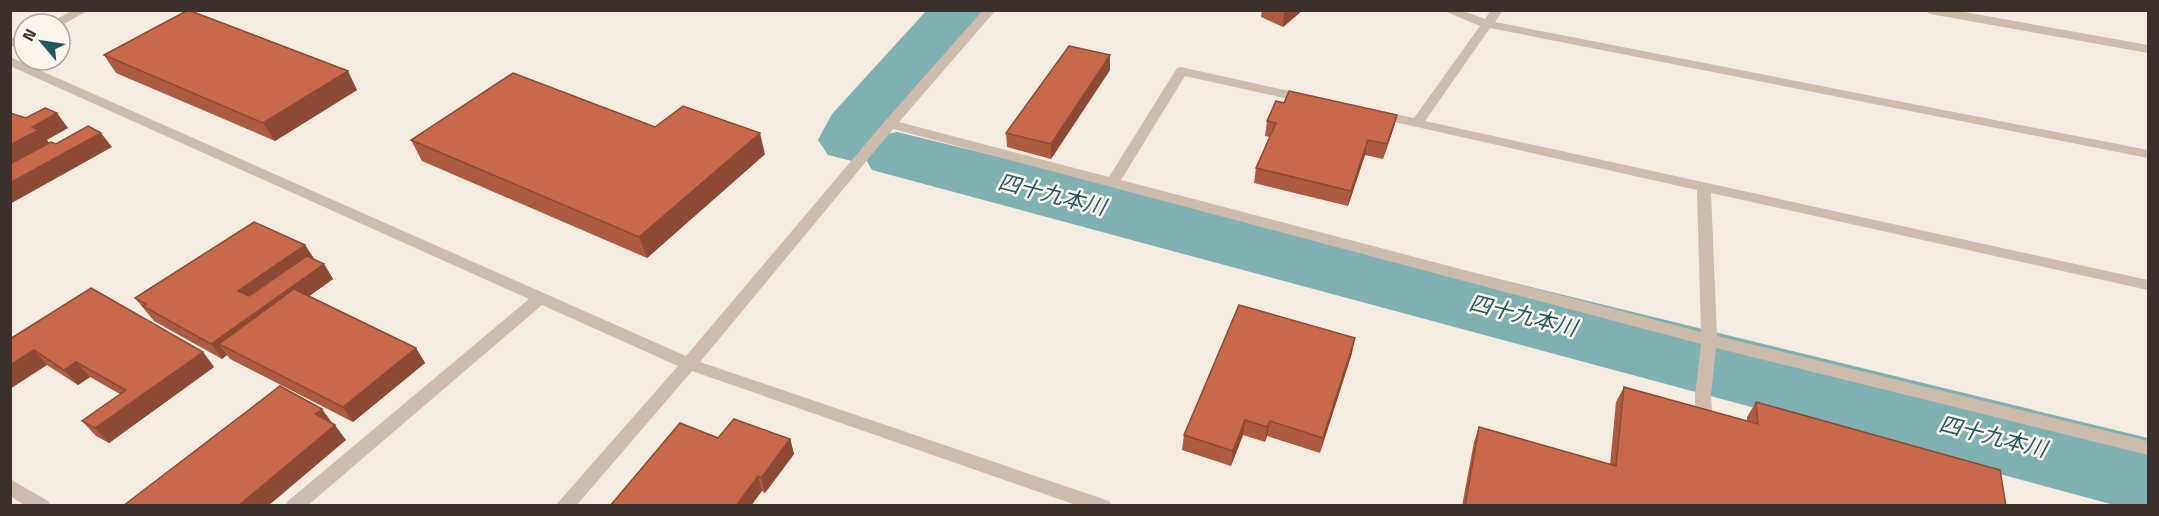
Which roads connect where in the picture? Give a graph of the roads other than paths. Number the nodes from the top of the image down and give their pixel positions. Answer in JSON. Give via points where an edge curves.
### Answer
{"nodes":[{"id":1,"x":990,"y":10,"type":"edge"},
{"id":2,"x":1448,"y":10,"type":"edge"},
{"id":3,"x":1497,"y":10,"type":"edge"},
{"id":4,"x":1930,"y":10,"type":"edge"},
{"id":5,"x":1976,"y":15,"type":"edge"},
{"id":6,"x":1487,"y":24,"type":"junction"},
{"id":7,"x":2148,"y":49,"type":"edge"},
{"id":8,"x":10,"y":61,"type":"edge"},
{"id":9,"x":1316,"y":101,"type":"edge"},
{"id":10,"x":1361,"y":111,"type":"edge"},
{"id":11,"x":1417,"y":123,"type":"junction"},
{"id":12,"x":891,"y":124,"type":"junction"},
{"id":13,"x":2148,"y":154,"type":"edge"},
{"id":14,"x":1112,"y":183,"type":"junction"},
{"id":15,"x":1704,"y":186,"type":"junction"},
{"id":16,"x":2148,"y":285,"type":"edge"},
{"id":17,"x":540,"y":298,"type":"junction"},
{"id":18,"x":1709,"y":340,"type":"junction"},
{"id":19,"x":689,"y":364,"type":"junction"},
{"id":20,"x":2148,"y":448,"type":"edge"},
{"id":21,"x":1705,"y":450,"type":"edge"},
{"id":22,"x":10,"y":486,"type":"edge"},
{"id":23,"x":42,"y":506,"type":"edge"},
{"id":24,"x":294,"y":506,"type":"edge"},
{"id":25,"x":564,"y":506,"type":"edge"},
{"id":26,"x":1103,"y":506,"type":"edge"}],
"edges":[{"from":1,"to":12,"type":"street"},
{"from":2,"to":6,"type":"street"},
{"from":3,"to":6,"type":"street"},
{"from":4,"to":5,"type":"street"},
{"from":5,"to":7,"type":"street"},
{"from":6,"to":11,"type":"street"},
{"from":6,"to":13,"type":"street"},
{"from":8,"to":17,"type":"street"},
{"from":9,"to":14,"type":"street","via":[[1180,71]]},
{"from":10,"to":11,"type":"street"},
{"from":11,"to":15,"type":"street"},
{"from":12,"to":14,"type":"street"},
{"from":12,"to":19,"type":"street"},
{"from":14,"to":18,"type":"street"},
{"from":15,"to":16,"type":"street"},
{"from":15,"to":18,"type":"street"},
{"from":17,"to":19,"type":"street"},
{"from":17,"to":24,"type":"street"},
{"from":18,"to":20,"type":"street"},
{"from":18,"to":21,"type":"street","via":[[1703,395]]},
{"from":19,"to":25,"type":"street"},
{"from":19,"to":26,"type":"street"},
{"from":22,"to":23,"type":"street"}]}
